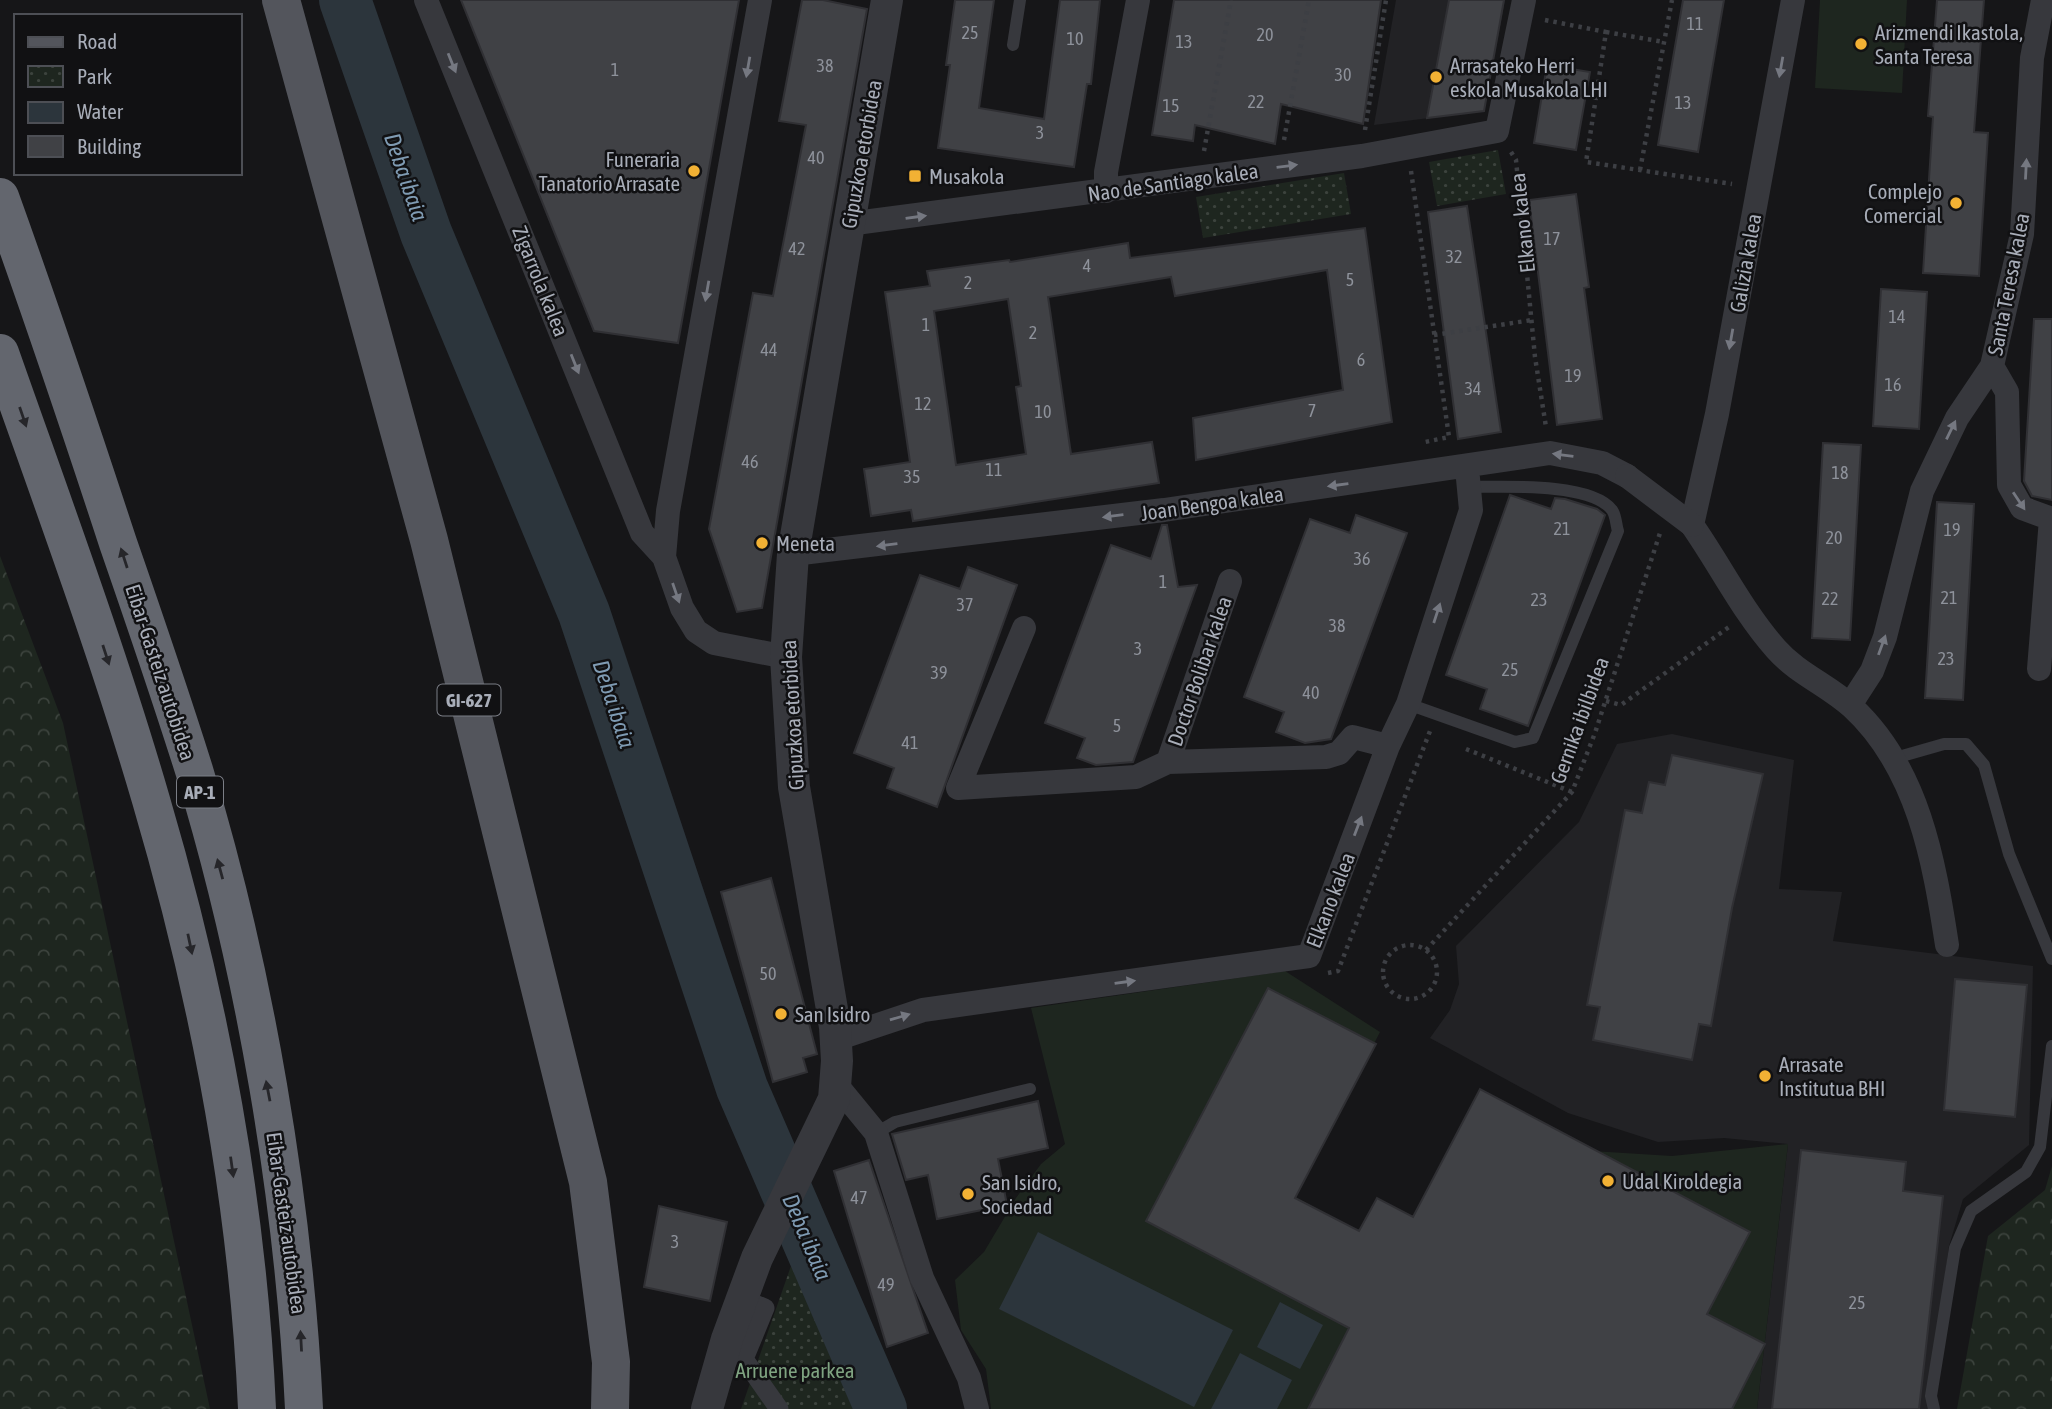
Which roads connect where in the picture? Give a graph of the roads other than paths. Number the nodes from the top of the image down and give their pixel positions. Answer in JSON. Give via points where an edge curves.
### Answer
{"nodes":[{"id":1,"x":281,"y":0,"type":"edge"},
{"id":2,"x":426,"y":0,"type":"edge"},
{"id":3,"x":760,"y":0,"type":"edge"},
{"id":4,"x":887,"y":0,"type":"edge"},
{"id":5,"x":1020,"y":0,"type":"edge"},
{"id":6,"x":1138,"y":0,"type":"edge"},
{"id":7,"x":1524,"y":0,"type":"edge"},
{"id":8,"x":1793,"y":0,"type":"edge"},
{"id":9,"x":2043,"y":0,"type":"edge"},
{"id":10,"x":1013,"y":45,"type":"dead end"},
{"id":11,"x":1106,"y":191,"type":"junction"},
{"id":12,"x":0,"y":197,"type":"edge"},
{"id":13,"x":848,"y":224,"type":"junction"},
{"id":14,"x":0,"y":353,"type":"edge"},
{"id":15,"x":1992,"y":366,"type":"junction"},
{"id":16,"x":1468,"y":477,"type":"junction"},
{"id":17,"x":2051,"y":519,"type":"edge"},
{"id":18,"x":1692,"y":525,"type":"junction"},
{"id":19,"x":793,"y":554,"type":"junction"},
{"id":20,"x":664,"y":557,"type":"junction"},
{"id":21,"x":1230,"y":581,"type":"dead end"},
{"id":22,"x":1024,"y":628,"type":"dead end"},
{"id":23,"x":786,"y":657,"type":"junction"},
{"id":24,"x":2039,"y":669,"type":"dead end"},
{"id":25,"x":1408,"y":704,"type":"junction"},
{"id":26,"x":1850,"y":705,"type":"junction"},
{"id":27,"x":1388,"y":746,"type":"junction"},
{"id":28,"x":1895,"y":758,"type":"junction"},
{"id":29,"x":1168,"y":762,"type":"junction"},
{"id":30,"x":1947,"y":945,"type":"dead end"},
{"id":31,"x":2052,"y":959,"type":"edge"},
{"id":32,"x":836,"y":1040,"type":"junction"},
{"id":33,"x":2052,"y":1046,"type":"edge"},
{"id":34,"x":835,"y":1083,"type":"junction"},
{"id":35,"x":1030,"y":1089,"type":"dead end"},
{"id":36,"x":876,"y":1133,"type":"junction"},
{"id":37,"x":743,"y":1298,"type":"junction"},
{"id":38,"x":257,"y":1409,"type":"edge"},
{"id":39,"x":304,"y":1409,"type":"edge"},
{"id":40,"x":610,"y":1409,"type":"edge"},
{"id":41,"x":707,"y":1409,"type":"edge"},
{"id":42,"x":779,"y":1409,"type":"edge"},
{"id":43,"x":977,"y":1409,"type":"edge"},
{"id":44,"x":1934,"y":1409,"type":"edge"}],
"edges":[{"from":1,"to":40,"type":"main road","number":"GI-627","via":[[429,540],[588,1181],[611,1362]]},
{"from":2,"to":20,"type":"street","name":"Zigarrola kalea","one_way":true,"via":[[642,533]]},
{"from":3,"to":20,"type":"street","name":"Zigarrola kalea","one_way":true,"via":[[668,511]]},
{"from":4,"to":13,"type":"street","name":"Gipuzkoa etorbidea"},
{"from":5,"to":10,"type":"lane"},
{"from":6,"to":11,"type":"street"},
{"from":11,"to":7,"type":"street","name":"Nao de Santiago kalea","one_way":true,"via":[[1497,131]]},
{"from":8,"to":18,"type":"street","name":"Galizia kalea","one_way":true,"via":[[1717,414]]},
{"from":15,"to":9,"type":"street","name":"Santa Teresa kalea","one_way":true,"via":[[2022,234],[2032,58]]},
{"from":13,"to":11,"type":"street","name":"Nao de Santiago kalea","one_way":true},
{"from":39,"to":12,"type":"highway","name":"Eibar-Gasteiz autobidea","number":"AP-1","one_way":true,"via":[[300,1320],[270,1101],[233,921],[194,772]]},
{"from":13,"to":19,"type":"street","name":"Gipuzkoa etorbidea"},
{"from":14,"to":38,"type":"highway","number":"AP-1","one_way":true,"via":[[99,632],[189,937],[226,1118],[254,1329]]},
{"from":15,"to":17,"type":"street","one_way":true,"via":[[2007,392],[2009,485],[2022,508]]},
{"from":26,"to":15,"type":"street","name":"Santa Teresa kalea","one_way":true,"via":[[1872,671],[1885,637],[1922,491],[1957,418]]},
{"from":18,"to":16,"type":"street","name":"Joan Bengoa kalea","one_way":true,"bridge":true,"via":[[1602,463],[1550,453]]},
{"from":16,"to":19,"type":"street","name":"Joan Bengoa kalea","one_way":true,"via":[[1407,476]]},
{"from":25,"to":16,"type":"street","name":"Elkano kalea","one_way":true,"via":[[1471,510]]},
{"from":16,"to":25,"type":"lane","via":[[1554,486],[1605,503],[1614,512],[1618,531],[1533,738],[1515,742]]},
{"from":17,"to":24,"type":"street"},
{"from":18,"to":26,"type":"street","name":"Joan Bengoa kalea","via":[[1775,648],[1798,671]]},
{"from":19,"to":23,"type":"street","name":"Gipuzkoa etorbidea"},
{"from":20,"to":23,"type":"street","name":"Zigarrola kalea","one_way":true,"via":[[682,608],[696,631],[714,643]]},
{"from":21,"to":29,"type":"street","name":"Doctor Bolibar kalea"},
{"from":22,"to":29,"type":"street","name":"Doctor Bolibar kalea","via":[[958,788],[1136,777]]},
{"from":23,"to":32,"type":"street","name":"Gipuzkoa etorbidea","via":[[794,788]]},
{"from":25,"to":27,"type":"street","name":"Elkano kalea"},
{"from":26,"to":28,"type":"street","name":"Joan Bengoa kalea"},
{"from":27,"to":29,"type":"street","name":"Doctor Bolibar kalea","via":[[1353,737],[1339,753],[1326,757]]},
{"from":32,"to":27,"type":"street","name":"Elkano kalea","one_way":true,"via":[[923,1010],[1309,956]]},
{"from":28,"to":30,"type":"street","name":"Joan Bengoa kalea","via":[[1919,817]]},
{"from":28,"to":31,"type":"lane","via":[[1944,744],[1966,744],[1984,765],[2008,855]]},
{"from":32,"to":34,"type":"street","name":"Gipuzkoa etorbidea"},
{"from":33,"to":44,"type":"lane","via":[[2040,1147],[2026,1172],[1971,1211],[1955,1248],[1931,1396]]},
{"from":34,"to":36,"type":"street"},
{"from":34,"to":37,"type":"street","name":"Gipuzkoa etorbidea","via":[[834,1099],[757,1258]]},
{"from":35,"to":36,"type":"lane","via":[[895,1122]]},
{"from":36,"to":43,"type":"street","via":[[922,1278],[969,1378]]},
{"from":37,"to":41,"type":"street","name":"Gipuzkoa etorbidea"},
{"from":37,"to":42,"type":"street","via":[[765,1308],[744,1359]]}]}
